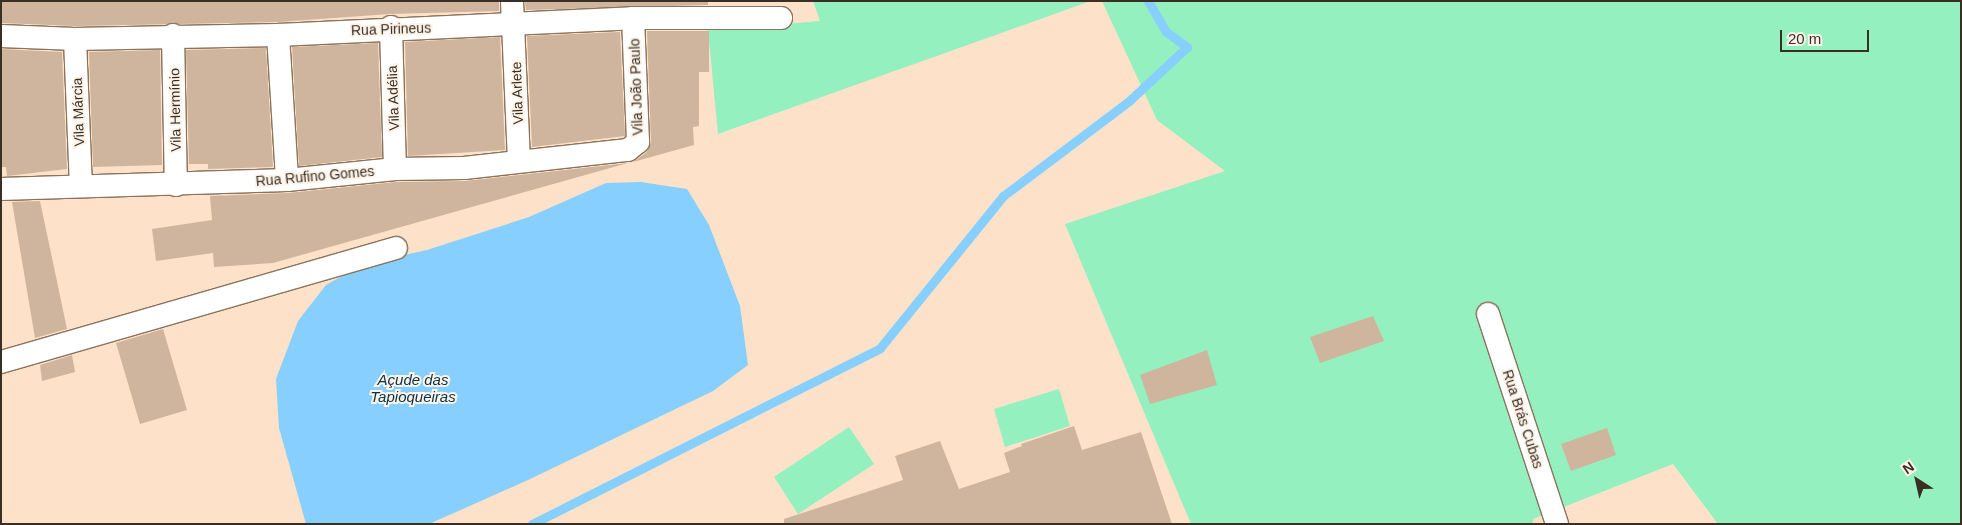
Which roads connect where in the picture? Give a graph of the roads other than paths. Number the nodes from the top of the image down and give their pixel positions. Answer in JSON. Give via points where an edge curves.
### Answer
{"nodes":[{"id":1,"x":512,"y":1,"type":"edge"},
{"id":2,"x":633,"y":18,"type":"junction"},
{"id":3,"x":782,"y":18,"type":"dead end"},
{"id":4,"x":514,"y":25,"type":"junction"},
{"id":5,"x":391,"y":27,"type":"junction"},
{"id":6,"x":173,"y":35,"type":"junction"},
{"id":7,"x":278,"y":35,"type":"junction"},
{"id":8,"x":1,"y":36,"type":"edge"},
{"id":9,"x":75,"y":39,"type":"junction"},
{"id":10,"x":628,"y":150,"type":"joint"},
{"id":11,"x":519,"y":161,"type":"junction"},
{"id":12,"x":395,"y":169,"type":"junction"},
{"id":13,"x":287,"y":180,"type":"junction"},
{"id":14,"x":176,"y":185,"type":"junction"},
{"id":15,"x":81,"y":186,"type":"junction"},
{"id":16,"x":1,"y":189,"type":"edge"},
{"id":17,"x":396,"y":248,"type":"dead end"},
{"id":18,"x":1488,"y":314,"type":"dead end"},
{"id":19,"x":1,"y":362,"type":"edge"},
{"id":20,"x":1557,"y":524,"type":"edge"}],
"edges":[{"from":1,"to":4,"type":"street","name":"Vila Arlete"},
{"from":2,"to":3,"type":"street","name":"Rua Pirineus"},
{"from":2,"to":4,"type":"street","name":"Rua Pirineus"},
{"from":2,"to":10,"type":"street","name":"Vila João Paulo","via":[[638,142]]},
{"from":4,"to":5,"type":"street","name":"Rua Pirineus"},
{"from":4,"to":11,"type":"street","name":"Vila Arlete"},
{"from":5,"to":7,"type":"street","name":"Rua Pirineus"},
{"from":5,"to":12,"type":"street","name":"Vila Adélia"},
{"from":6,"to":7,"type":"street","name":"Rua Pirineus"},
{"from":6,"to":9,"type":"street","name":"Rua Pirineus"},
{"from":6,"to":14,"type":"street","name":"Vila Hermínio"},
{"from":7,"to":13,"type":"street"},
{"from":8,"to":9,"type":"street","name":"Rua Pirineus"},
{"from":9,"to":15,"type":"street","name":"Vila Márcia"},
{"from":10,"to":11,"type":"street","name":"Rua Rufino Gomes"},
{"from":11,"to":12,"type":"street","name":"Rua Rufino Gomes","via":[[464,168]]},
{"from":12,"to":13,"type":"street","name":"Rua Rufino Gomes"},
{"from":13,"to":14,"type":"street","name":"Rua Rufino Gomes"},
{"from":14,"to":15,"type":"street","name":"Rua Rufino Gomes"},
{"from":15,"to":16,"type":"street","name":"Rua Rufino Gomes"},
{"from":17,"to":19,"type":"street"},
{"from":18,"to":20,"type":"street","name":"Rua Brás Cubas"}]}
